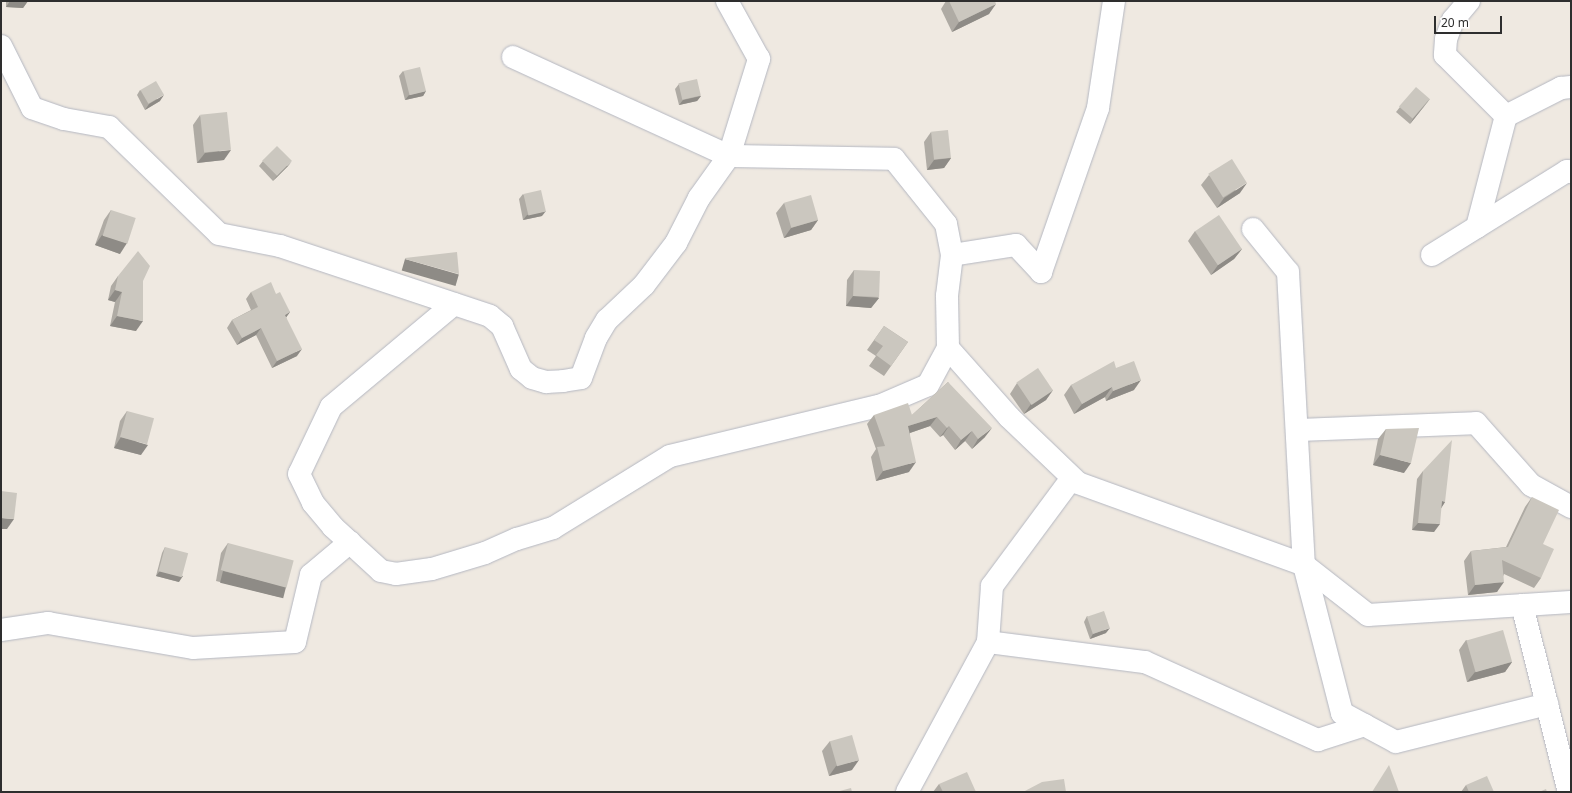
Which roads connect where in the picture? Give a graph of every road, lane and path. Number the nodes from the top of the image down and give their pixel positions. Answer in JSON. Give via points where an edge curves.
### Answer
{"nodes":[{"id":1,"x":727,"y":1,"type":"edge"},
{"id":2,"x":1114,"y":1,"type":"edge"},
{"id":3,"x":1469,"y":1,"type":"edge"},
{"id":4,"x":1,"y":46,"type":"edge"},
{"id":5,"x":513,"y":57,"type":"dead end"},
{"id":6,"x":1571,"y":87,"type":"edge"},
{"id":7,"x":1506,"y":116,"type":"junction"},
{"id":8,"x":729,"y":156,"type":"junction"},
{"id":9,"x":1571,"y":172,"type":"edge"},
{"id":10,"x":1477,"y":227,"type":"junction"},
{"id":11,"x":1252,"y":229,"type":"dead end"},
{"id":12,"x":952,"y":255,"type":"junction"},
{"id":13,"x":1432,"y":255,"type":"dead end"},
{"id":14,"x":454,"y":304,"type":"junction"},
{"id":15,"x":948,"y":348,"type":"junction"},
{"id":16,"x":1297,"y":430,"type":"junction"},
{"id":17,"x":1072,"y":478,"type":"junction"},
{"id":18,"x":1571,"y":507,"type":"edge"},
{"id":19,"x":350,"y":542,"type":"junction"},
{"id":20,"x":1304,"y":565,"type":"junction"},
{"id":21,"x":1571,"y":602,"type":"edge"},
{"id":22,"x":1522,"y":605,"type":"junction"},
{"id":23,"x":1,"y":630,"type":"edge"},
{"id":24,"x":988,"y":642,"type":"junction"},
{"id":25,"x":1547,"y":704,"type":"junction"},
{"id":26,"x":1365,"y":725,"type":"junction"},
{"id":27,"x":908,"y":792,"type":"edge"},
{"id":28,"x":1569,"y":792,"type":"edge"}],
"edges":[{"from":1,"to":8,"type":"street","via":[[759,59]]},
{"from":2,"to":12,"type":"street","via":[[1098,108],[1041,272],[1016,245]]},
{"from":3,"to":7,"type":"street","via":[[1453,20],[1446,39],[1445,55]]},
{"from":4,"to":14,"type":"street","via":[[32,108],[64,119],[110,127],[219,234],[280,246]]},
{"from":5,"to":8,"type":"street"},
{"from":6,"to":7,"type":"street","via":[[1561,88]]},
{"from":7,"to":10,"type":"street"},
{"from":8,"to":12,"type":"street","via":[[894,159],[946,224]]},
{"from":8,"to":14,"type":"street","via":[[699,198],[676,243],[644,285],[607,320],[596,338],[581,378],[546,382],[532,378],[521,369],[502,326],[490,316]]},
{"from":9,"to":10,"type":"street","via":[[1567,171]]},
{"from":10,"to":13,"type":"street"},
{"from":11,"to":16,"type":"street","via":[[1288,272]]},
{"from":12,"to":15,"type":"street","via":[[947,296]]},
{"from":14,"to":19,"type":"street","via":[[331,407],[299,474],[313,503]]},
{"from":15,"to":17,"type":"street","via":[[1009,417]]},
{"from":15,"to":19,"type":"street","via":[[928,385],[879,406],[670,456],[553,528],[517,539],[485,553],[432,569],[396,574],[381,571]]},
{"from":16,"to":18,"type":"street","via":[[1476,423],[1531,485]]},
{"from":16,"to":20,"type":"street"},
{"from":17,"to":20,"type":"street","via":[[1078,483]]},
{"from":17,"to":24,"type":"street","via":[[992,586]]},
{"from":19,"to":23,"type":"street","via":[[311,575],[295,642],[193,648],[48,623]]},
{"from":20,"to":22,"type":"street","via":[[1368,615]]},
{"from":20,"to":26,"type":"street","via":[[1342,713]]},
{"from":21,"to":22,"type":"street"},
{"from":22,"to":25,"type":"street"},
{"from":24,"to":26,"type":"street","via":[[1145,662],[1318,740]]},
{"from":24,"to":27,"type":"street"},
{"from":25,"to":26,"type":"street","via":[[1396,742]]},
{"from":25,"to":28,"type":"street"}]}
